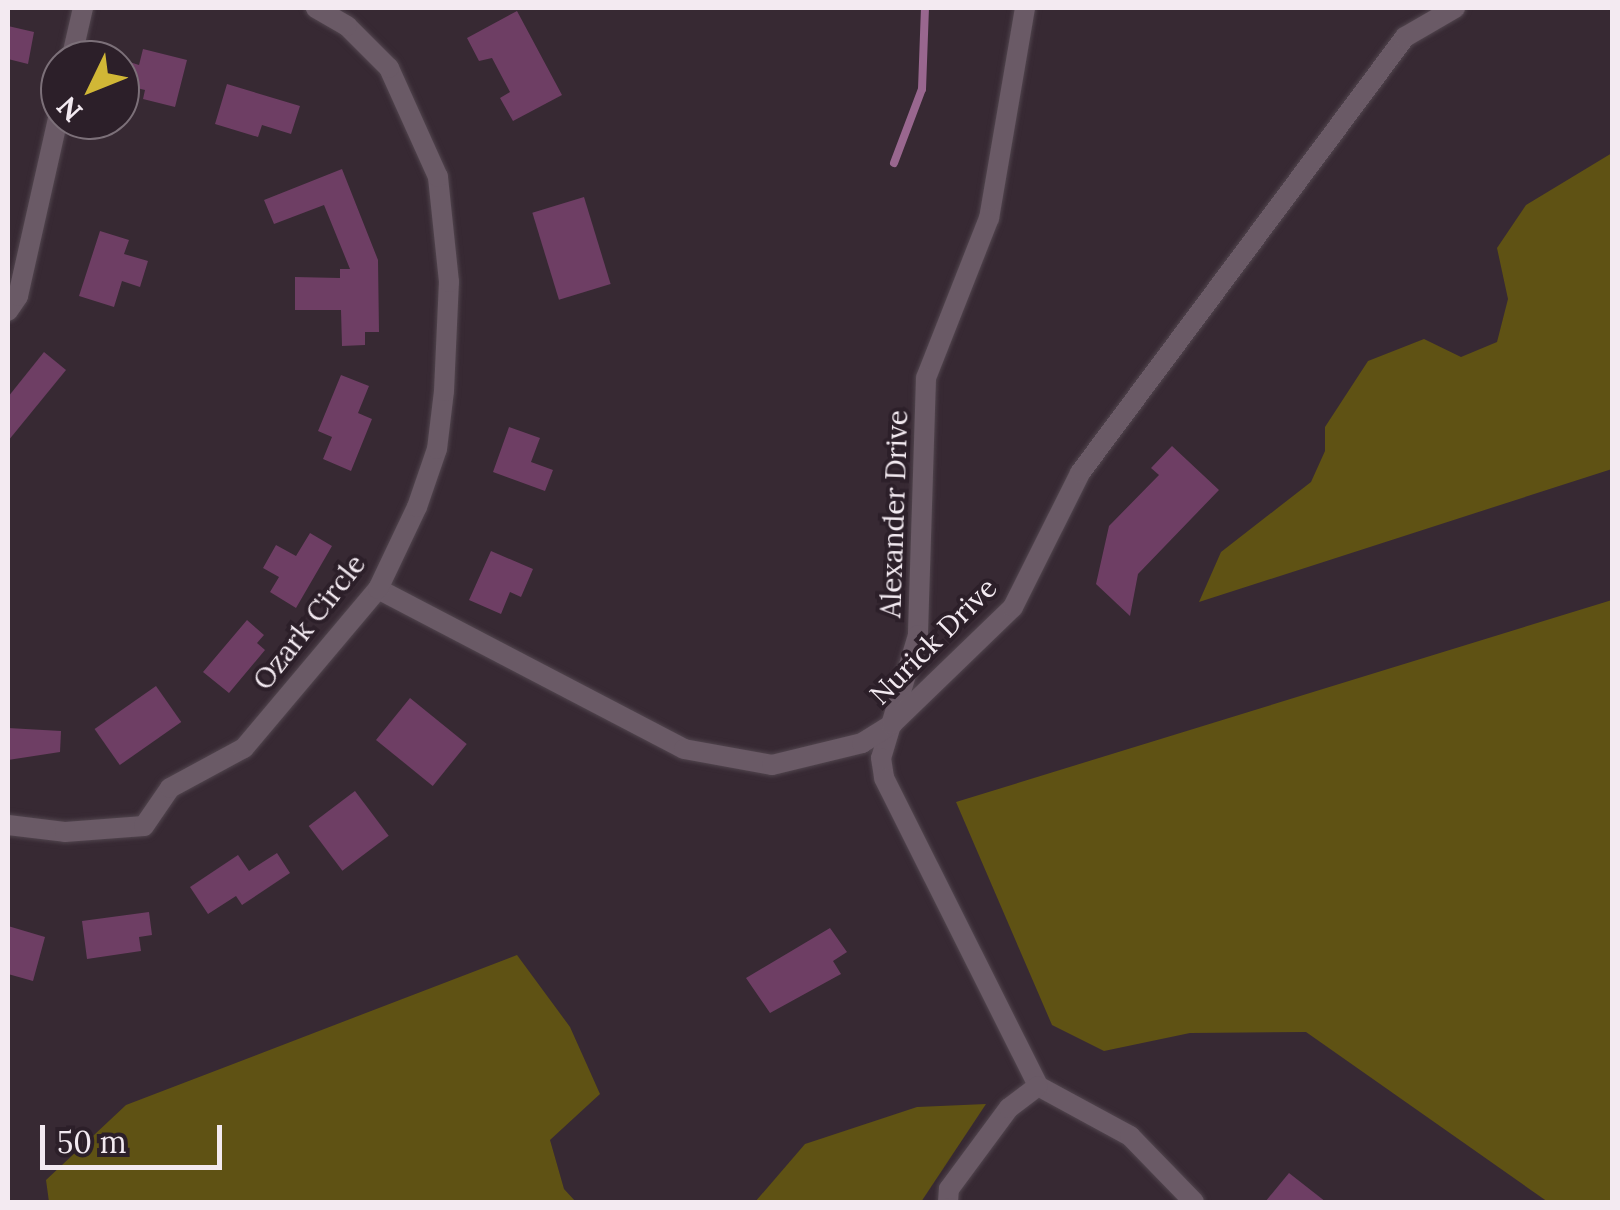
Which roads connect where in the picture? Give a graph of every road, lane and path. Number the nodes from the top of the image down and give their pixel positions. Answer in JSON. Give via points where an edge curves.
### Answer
{"nodes":[{"id":1,"x":83,"y":8,"type":"edge"},
{"id":2,"x":316,"y":8,"type":"edge"},
{"id":3,"x":1025,"y":8,"type":"edge"},
{"id":4,"x":1454,"y":8,"type":"edge"},
{"id":5,"x":76,"y":40,"type":"edge"},
{"id":6,"x":53,"y":140,"type":"edge"},
{"id":7,"x":8,"y":311,"type":"edge"},
{"id":8,"x":378,"y":589,"type":"junction"},
{"id":9,"x":892,"y":724,"type":"junction"},
{"id":10,"x":8,"y":824,"type":"edge"},
{"id":11,"x":1038,"y":1086,"type":"junction"},
{"id":12,"x":948,"y":1202,"type":"edge"},
{"id":13,"x":1194,"y":1202,"type":"edge"}],
"edges":[{"from":1,"to":5,"type":"street"},
{"from":2,"to":8,"type":"street","name":"Ozark Circle","via":[[347,26],[389,68],[438,177],[447,265],[437,449]]},
{"from":3,"to":9,"type":"street","name":"Alexander Drive","via":[[989,218],[926,378],[918,635]]},
{"from":4,"to":9,"type":"street","name":"Nurick Drive","via":[[1404,37],[1080,473],[1013,606]]},
{"from":6,"to":7,"type":"street","via":[[18,296]]},
{"from":8,"to":9,"type":"street","name":"Nurick Drive","via":[[684,749],[772,764],[862,743]]},
{"from":8,"to":10,"type":"street","name":"Ozark Circle","via":[[244,748],[170,788],[144,826],[65,832]]},
{"from":9,"to":11,"type":"street","name":"Alexander Drive","via":[[881,758],[884,778]]},
{"from":11,"to":12,"type":"street","via":[[1009,1108],[950,1189]]},
{"from":11,"to":13,"type":"street","via":[[1130,1136]]}]}
